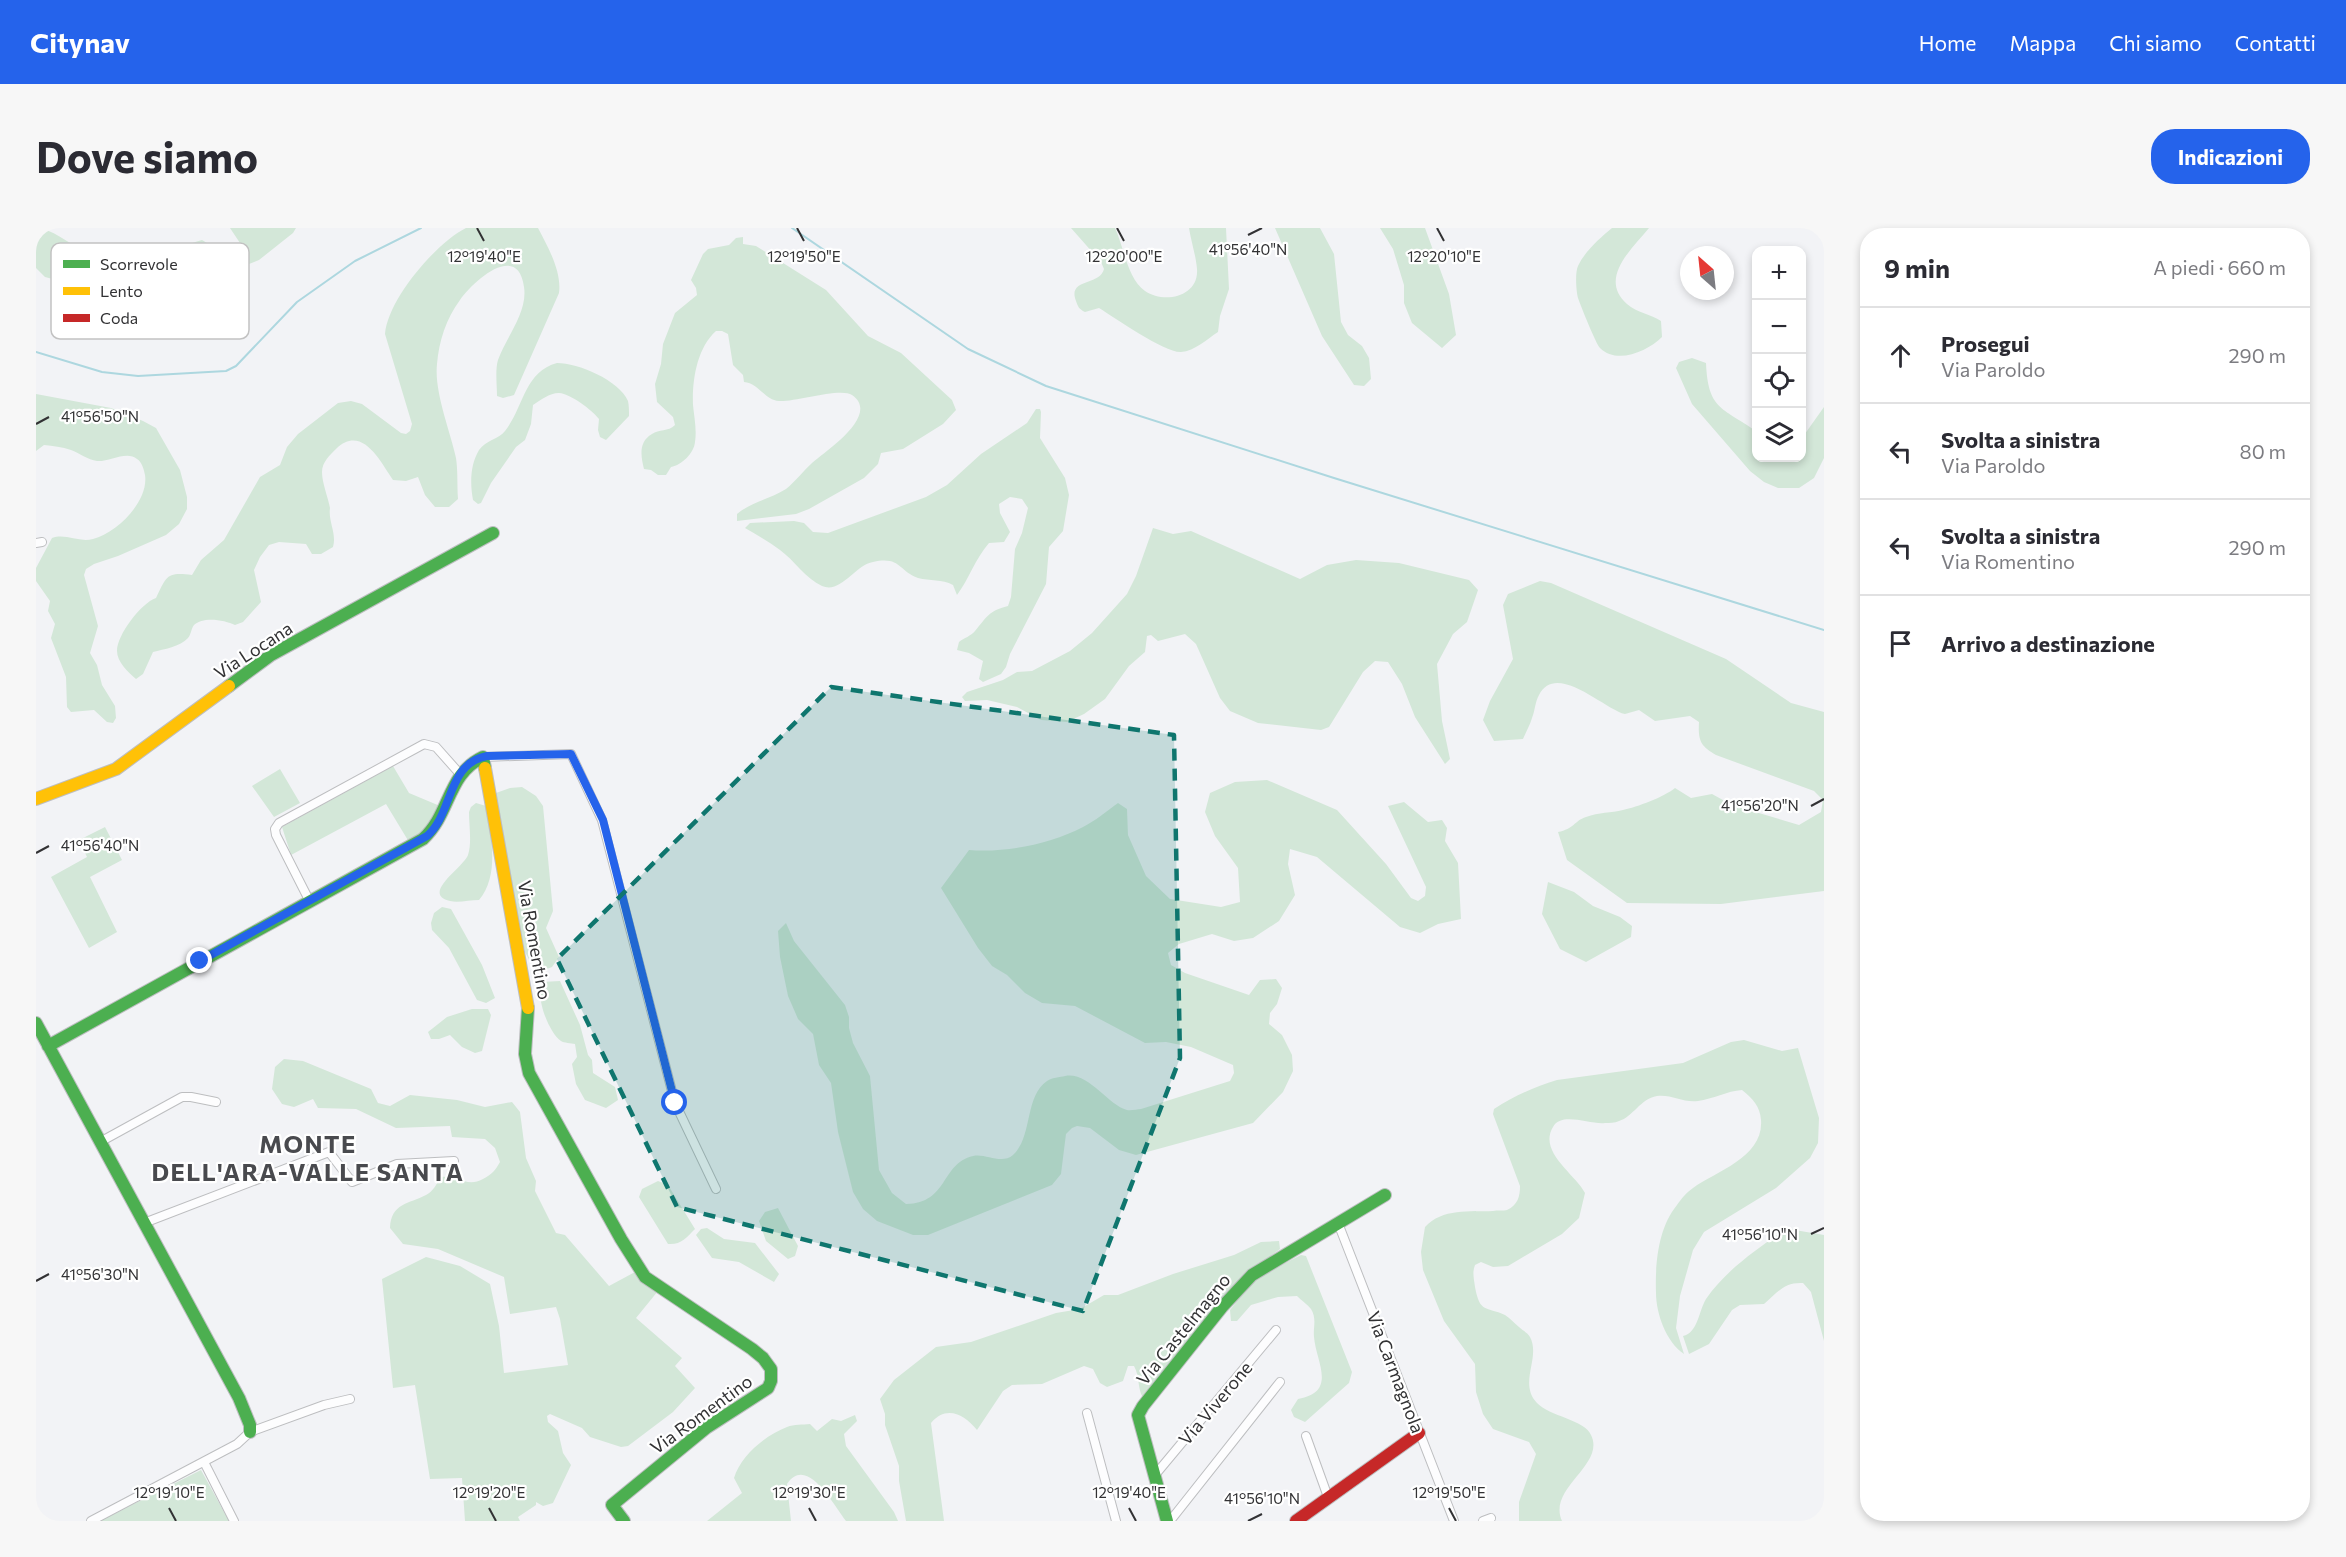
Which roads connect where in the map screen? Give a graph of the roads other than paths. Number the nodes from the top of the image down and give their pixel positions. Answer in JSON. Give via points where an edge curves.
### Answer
{"nodes":[{"id":1,"x":493,"y":533,"type":"dead end"},
{"id":2,"x":483,"y":757,"type":"junction"},
{"id":3,"x":460,"y":774,"type":"junction"},
{"id":4,"x":36,"y":799,"type":"edge"},
{"id":5,"x":309,"y":900,"type":"junction"},
{"id":6,"x":36,"y":1023,"type":"edge"},
{"id":7,"x":48,"y":1046,"type":"junction"},
{"id":8,"x":216,"y":1102,"type":"dead end"},
{"id":9,"x":100,"y":1142,"type":"junction"},
{"id":10,"x":454,"y":1161,"type":"dead end"},
{"id":11,"x":717,"y":1189,"type":"dead end"},
{"id":12,"x":1385,"y":1195,"type":"dead end"},
{"id":13,"x":1338,"y":1222,"type":"junction"},
{"id":14,"x":144,"y":1223,"type":"junction"},
{"id":15,"x":1276,"y":1330,"type":"dead end"},
{"id":16,"x":1280,"y":1382,"type":"dead end"},
{"id":17,"x":350,"y":1399,"type":"dead end"},
{"id":18,"x":1087,"y":1413,"type":"dead end"},
{"id":19,"x":250,"y":1432,"type":"junction"},
{"id":20,"x":1419,"y":1433,"type":"junction"},
{"id":21,"x":1306,"y":1436,"type":"dead end"},
{"id":22,"x":204,"y":1462,"type":"junction"},
{"id":23,"x":1155,"y":1475,"type":"junction"},
{"id":24,"x":1328,"y":1497,"type":"junction"},
{"id":25,"x":91,"y":1521,"type":"edge"},
{"id":26,"x":236,"y":1521,"type":"edge"},
{"id":27,"x":624,"y":1521,"type":"edge"},
{"id":28,"x":1116,"y":1521,"type":"edge"},
{"id":29,"x":1168,"y":1521,"type":"edge"},
{"id":30,"x":1296,"y":1521,"type":"edge"},
{"id":31,"x":1454,"y":1521,"type":"edge"}],
"edges":[{"from":1,"to":4,"type":"street","name":"Via Locana","via":[[271,655],[116,770]]},
{"from":2,"to":3,"type":"street"},
{"from":2,"to":11,"type":"street","via":[[571,754],[603,820],[675,1103]]},
{"from":2,"to":27,"type":"street","name":"Via Romentino","via":[[528,1002],[525,1054],[529,1073],[645,1277],[762,1356],[772,1372],[768,1388],[706,1428],[612,1505]]},
{"from":3,"to":5,"type":"street","via":[[437,824],[427,836]]},
{"from":3,"to":5,"type":"street","via":[[437,749],[424,744],[279,823],[276,835]]},
{"from":5,"to":7,"type":"street"},
{"from":6,"to":7,"type":"street"},
{"from":7,"to":9,"type":"street"},
{"from":8,"to":9,"type":"street","via":[[191,1096],[177,1099]]},
{"from":9,"to":14,"type":"street"},
{"from":10,"to":14,"type":"street","via":[[397,1164],[352,1182],[329,1152]]},
{"from":12,"to":13,"type":"street","name":"Via Castelmagno"},
{"from":13,"to":20,"type":"street","name":"Via Carmagnola"},
{"from":13,"to":23,"type":"street","name":"Via Castelmagno","via":[[1263,1266],[1243,1283],[1143,1406],[1138,1415]]},
{"from":14,"to":19,"type":"street","via":[[239,1398]]},
{"from":15,"to":23,"type":"street","name":"Via Viverone"},
{"from":16,"to":29,"type":"street"},
{"from":17,"to":19,"type":"street"},
{"from":18,"to":28,"type":"street"},
{"from":19,"to":22,"type":"street"},
{"from":20,"to":24,"type":"street"},
{"from":20,"to":31,"type":"street","name":"Via Carmagnola"},
{"from":21,"to":24,"type":"street"},
{"from":22,"to":25,"type":"street"},
{"from":22,"to":26,"type":"street"},
{"from":23,"to":29,"type":"street","name":"Via Castelmagno"},
{"from":24,"to":30,"type":"street"}]}
